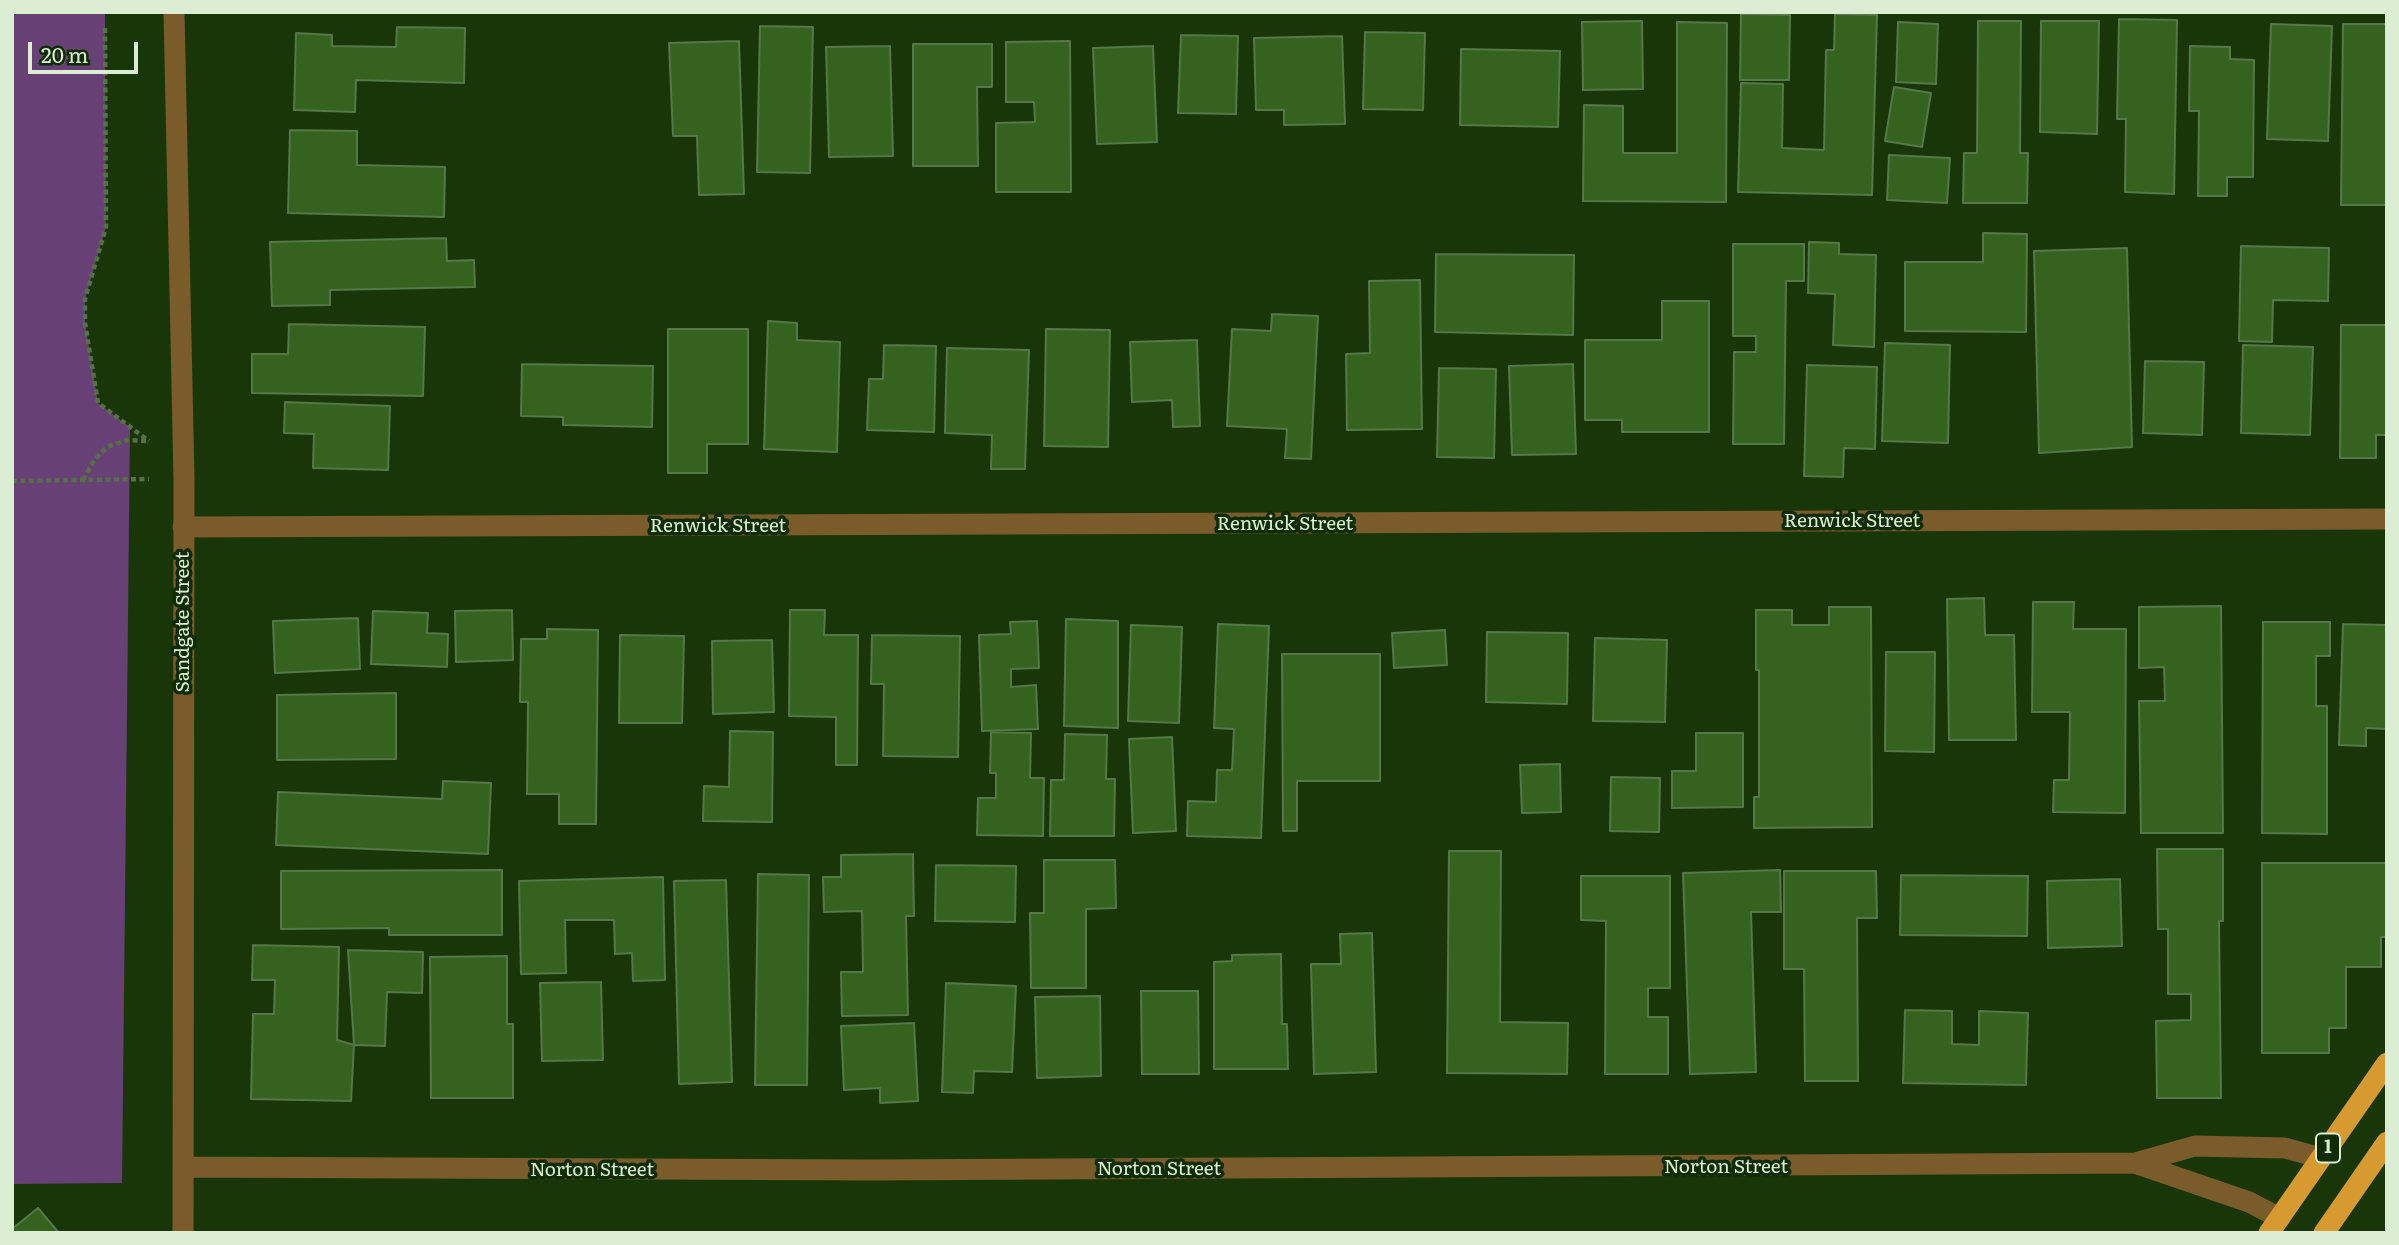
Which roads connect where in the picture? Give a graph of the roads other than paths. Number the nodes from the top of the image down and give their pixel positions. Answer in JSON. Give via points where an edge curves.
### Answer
{"nodes":[{"id":1,"x":174,"y":12,"type":"edge"},
{"id":2,"x":2387,"y":519,"type":"edge"},
{"id":3,"x":183,"y":527,"type":"junction"},
{"id":4,"x":2387,"y":1063,"type":"edge"},
{"id":5,"x":2387,"y":1142,"type":"edge"},
{"id":6,"x":2321,"y":1158,"type":"junction"},
{"id":7,"x":2135,"y":1163,"type":"junction"},
{"id":8,"x":184,"y":1167,"type":"junction"},
{"id":9,"x":2274,"y":1225,"type":"edge"},
{"id":10,"x":183,"y":1233,"type":"edge"},
{"id":11,"x":2324,"y":1233,"type":"edge"}],
"edges":[{"from":1,"to":3,"type":"street","name":"Sandgate Street"},
{"from":2,"to":3,"type":"street","name":"Renwick Street"},
{"from":3,"to":8,"type":"street","name":"Sandgate Street"},
{"from":4,"to":6,"type":"highway","number":"1"},
{"from":5,"to":11,"type":"highway","number":"1"},
{"from":6,"to":7,"type":"street","name":"Norton Street","via":[[2286,1148],[2195,1146]]},
{"from":6,"to":9,"type":"highway","number":"1"},
{"from":7,"to":8,"type":"street","name":"Norton Street","via":[[806,1170]]},
{"from":7,"to":9,"type":"street","name":"Norton Street","via":[[2249,1202]]},
{"from":8,"to":10,"type":"street","name":"Sandgate Street"}]}
